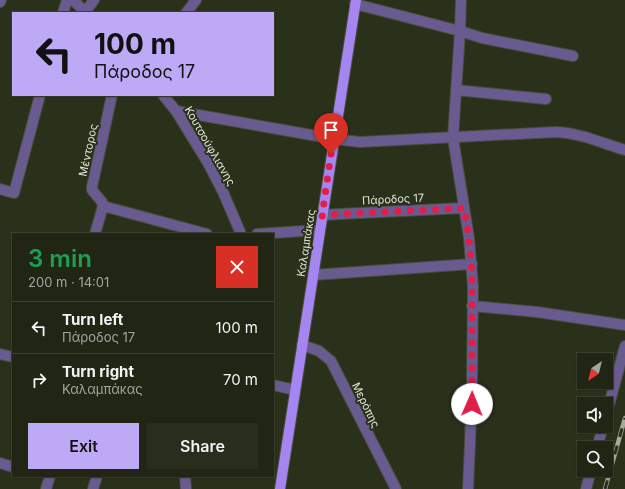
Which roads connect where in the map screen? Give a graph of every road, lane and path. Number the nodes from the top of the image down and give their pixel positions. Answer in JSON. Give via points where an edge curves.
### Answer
{"nodes":[{"id":1,"x":67,"y":0,"type":"edge"},
{"id":2,"x":72,"y":0,"type":"edge"},
{"id":3,"x":94,"y":0,"type":"edge"},
{"id":4,"x":196,"y":0,"type":"edge"},
{"id":5,"x":461,"y":0,"type":"edge"},
{"id":6,"x":356,"y":2,"type":"edge"},
{"id":7,"x":63,"y":12,"type":"edge"},
{"id":8,"x":85,"y":12,"type":"edge"},
{"id":9,"x":87,"y":12,"type":"edge"},
{"id":10,"x":187,"y":12,"type":"edge"},
{"id":11,"x":460,"y":31,"type":"junction"},
{"id":12,"x":573,"y":56,"type":"dead end"},
{"id":13,"x":456,"y":90,"type":"junction"},
{"id":14,"x":40,"y":96,"type":"edge"},
{"id":15,"x":112,"y":96,"type":"edge"},
{"id":16,"x":164,"y":96,"type":"edge"},
{"id":17,"x":546,"y":99,"type":"dead end"},
{"id":18,"x":176,"y":111,"type":"junction"},
{"id":19,"x":453,"y":138,"type":"junction"},
{"id":20,"x":334,"y":139,"type":"junction"},
{"id":21,"x":625,"y":150,"type":"edge"},
{"id":22,"x":0,"y":189,"type":"edge"},
{"id":23,"x":103,"y":206,"type":"junction"},
{"id":24,"x":464,"y":208,"type":"junction"},
{"id":25,"x":322,"y":216,"type":"junction"},
{"id":26,"x":320,"y":231,"type":"junction"},
{"id":27,"x":95,"y":233,"type":"edge"},
{"id":28,"x":203,"y":233,"type":"edge"},
{"id":29,"x":241,"y":233,"type":"edge"},
{"id":30,"x":273,"y":233,"type":"edge"},
{"id":31,"x":472,"y":264,"type":"junction"},
{"id":32,"x":313,"y":276,"type":"junction"},
{"id":33,"x":472,"y":306,"type":"junction"},
{"id":34,"x":625,"y":325,"type":"edge"},
{"id":35,"x":302,"y":345,"type":"junction"},
{"id":36,"x":625,"y":346,"type":"edge"},
{"id":37,"x":1,"y":356,"type":"edge"},
{"id":38,"x":12,"y":357,"type":"edge"},
{"id":39,"x":274,"y":385,"type":"edge"},
{"id":40,"x":295,"y":390,"type":"junction"},
{"id":41,"x":611,"y":397,"type":"edge"},
{"id":42,"x":0,"y":463,"type":"edge"},
{"id":43,"x":12,"y":467,"type":"edge"},
{"id":44,"x":47,"y":477,"type":"edge"},
{"id":45,"x":97,"y":477,"type":"edge"},
{"id":46,"x":185,"y":477,"type":"edge"},
{"id":47,"x":589,"y":477,"type":"edge"},
{"id":48,"x":46,"y":489,"type":"edge"},
{"id":49,"x":93,"y":489,"type":"edge"},
{"id":50,"x":186,"y":489,"type":"edge"},
{"id":51,"x":280,"y":489,"type":"edge"},
{"id":52,"x":396,"y":489,"type":"edge"},
{"id":53,"x":468,"y":489,"type":"edge"},
{"id":54,"x":586,"y":489,"type":"edge"}],
"edges":[{"from":1,"to":7,"type":"street"},
{"from":2,"to":8,"type":"street"},
{"from":3,"to":9,"type":"street"},
{"from":4,"to":10,"type":"street"},
{"from":5,"to":11,"type":"street"},
{"from":6,"to":11,"type":"street"},
{"from":6,"to":20,"type":"main road","name":"Καλαμπάκας"},
{"from":11,"to":12,"type":"street","via":[[482,38]]},
{"from":11,"to":13,"type":"street"},
{"from":13,"to":17,"type":"street"},
{"from":13,"to":19,"type":"street"},
{"from":14,"to":22,"type":"street","via":[[14,193]]},
{"from":15,"to":23,"type":"street","name":"Μέντορος","via":[[92,187]]},
{"from":16,"to":18,"type":"street","name":"Κουτσούφλιανης"},
{"from":18,"to":20,"type":"street"},
{"from":18,"to":29,"type":"street","name":"Κουτσούφλιανης","via":[[215,176]]},
{"from":19,"to":20,"type":"street","via":[[360,142]]},
{"from":19,"to":21,"type":"street","via":[[556,132],[584,136]]},
{"from":19,"to":24,"type":"street"},
{"from":20,"to":25,"type":"main road","name":"Καλαμπάκας"},
{"from":23,"to":27,"type":"street"},
{"from":23,"to":28,"type":"street"},
{"from":24,"to":25,"type":"street","name":"Πάροδος 17"},
{"from":24,"to":31,"type":"street"},
{"from":25,"to":26,"type":"main road","name":"Καλαμπάκας"},
{"from":26,"to":30,"type":"street"},
{"from":26,"to":32,"type":"main road","name":"Καλαμπάκας"},
{"from":31,"to":32,"type":"street"},
{"from":31,"to":33,"type":"street"},
{"from":32,"to":35,"type":"main road","name":"Καλαμπάκας"},
{"from":33,"to":34,"type":"street","via":[[537,312]]},
{"from":33,"to":53,"type":"street","via":[[472,408]]},
{"from":35,"to":40,"type":"main road","name":"Καλαμπάκας"},
{"from":35,"to":52,"type":"street","name":"Μερόπης","via":[[319,351],[331,361]]},
{"from":36,"to":41,"type":"street"},
{"from":37,"to":38,"type":"street"},
{"from":39,"to":40,"type":"street"},
{"from":40,"to":51,"type":"main road","name":"Καλαμπάκας"},
{"from":42,"to":43,"type":"street"},
{"from":44,"to":48,"type":"street"},
{"from":45,"to":49,"type":"street"},
{"from":46,"to":50,"type":"street"},
{"from":47,"to":54,"type":"street"}]}
